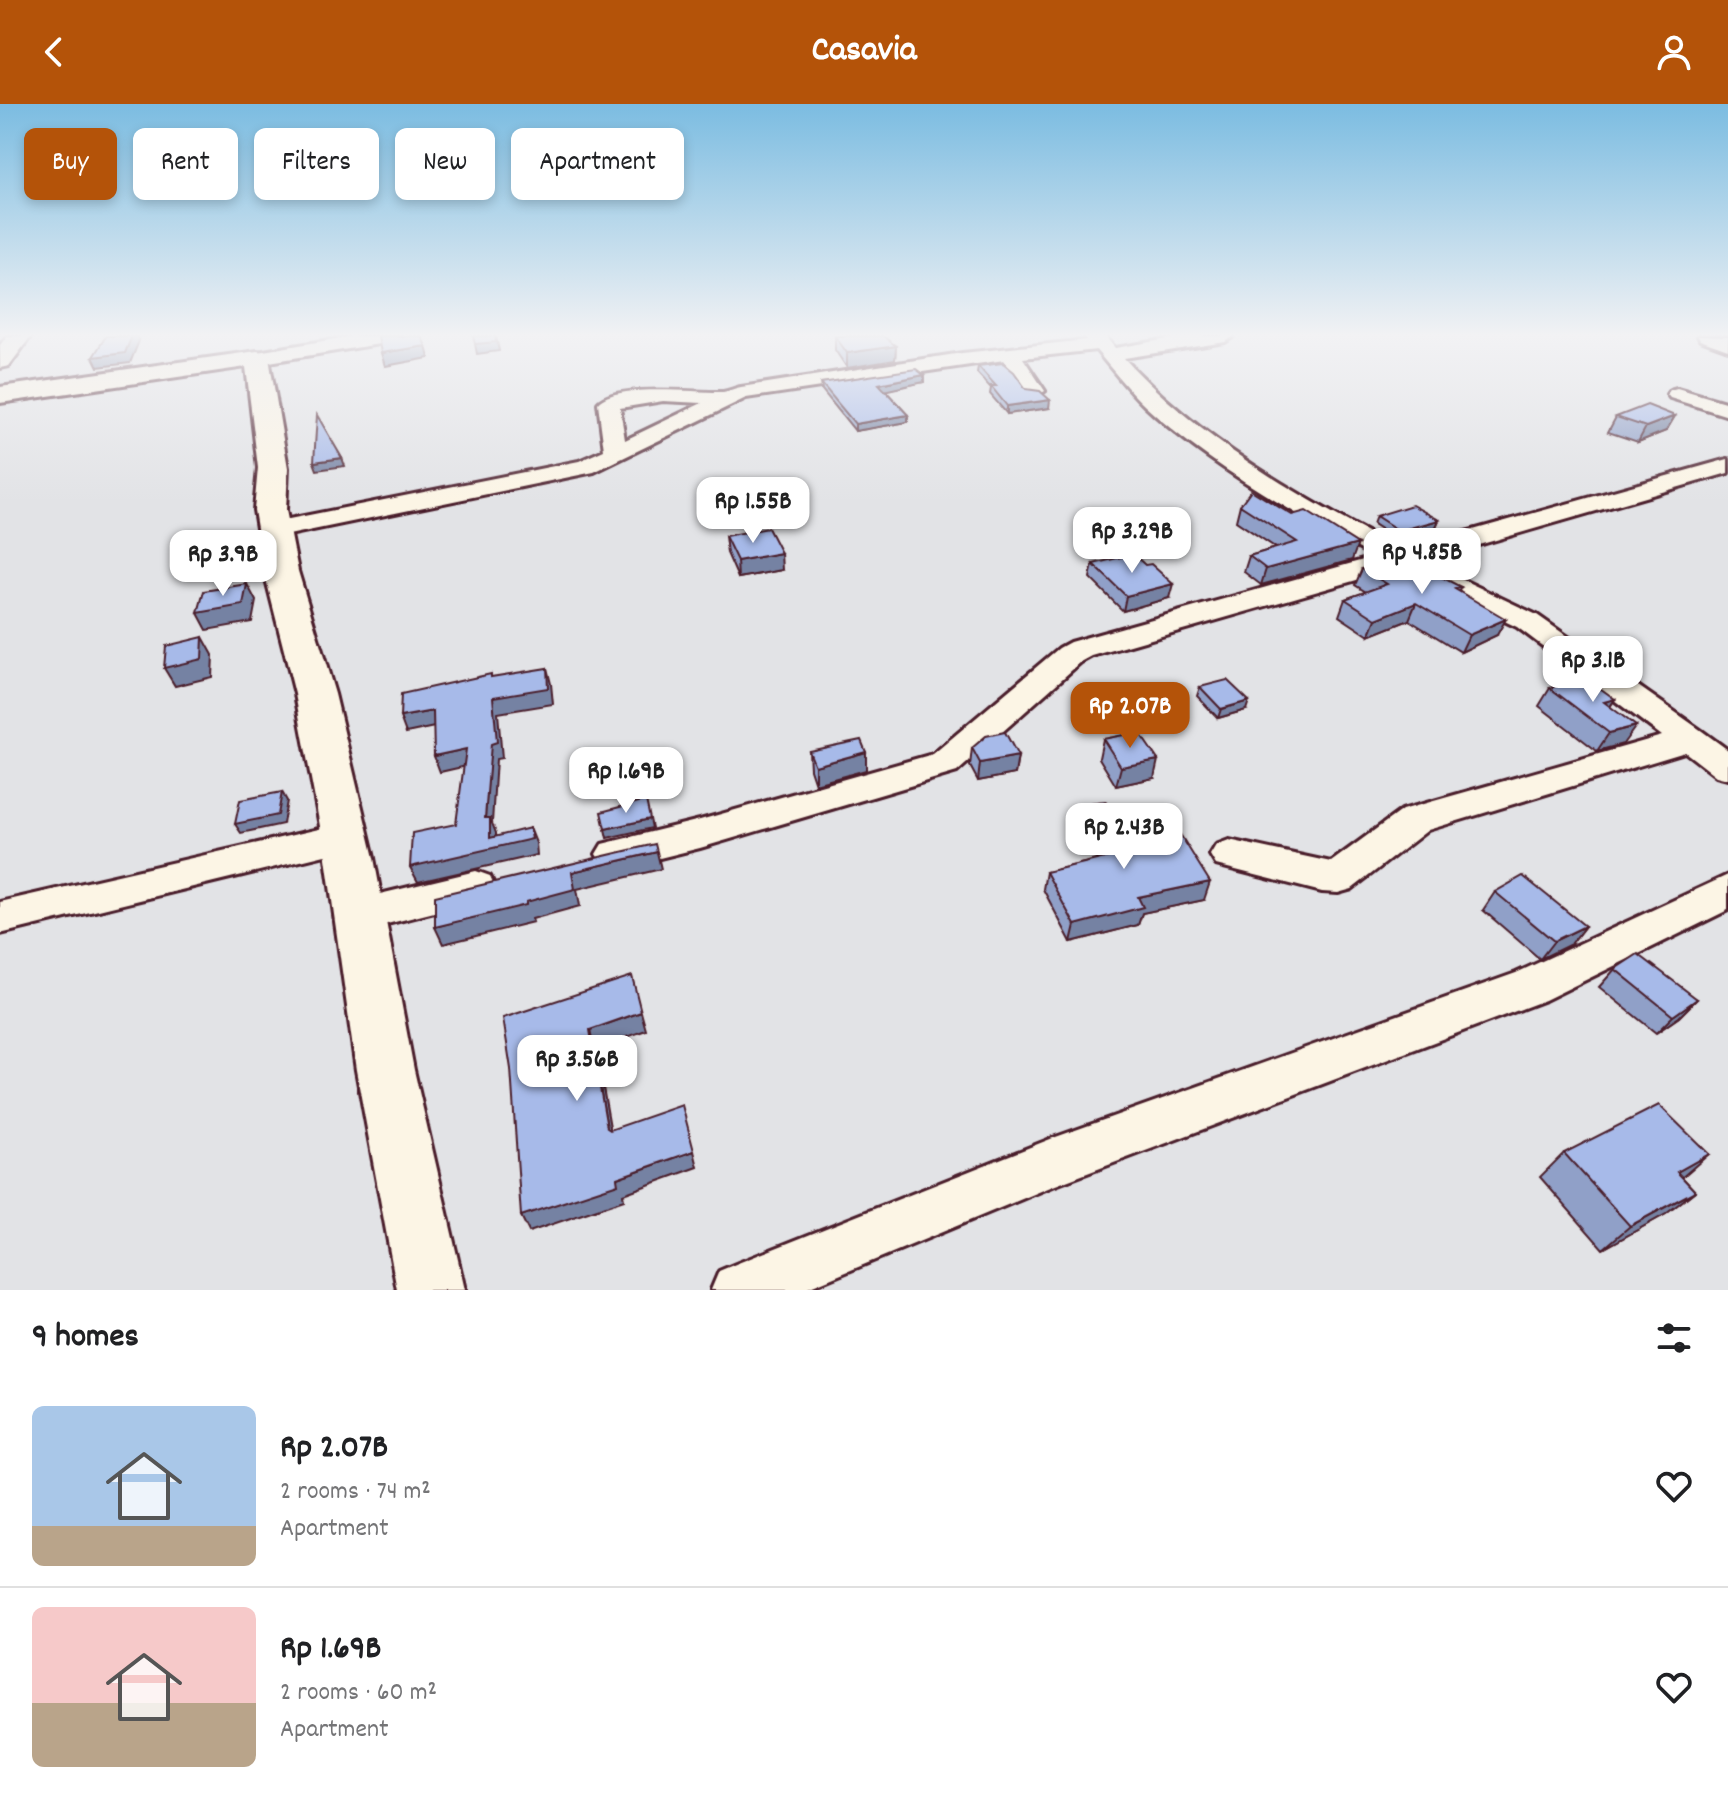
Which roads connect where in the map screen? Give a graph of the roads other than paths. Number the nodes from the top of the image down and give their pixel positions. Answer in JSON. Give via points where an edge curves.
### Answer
{"nodes":[{"id":1,"x":25,"y":391,"type":"edge"},
{"id":2,"x":262,"y":391,"type":"edge"},
{"id":3,"x":752,"y":391,"type":"edge"},
{"id":4,"x":1143,"y":391,"type":"edge"},
{"id":5,"x":1677,"y":394,"type":"dead end"},
{"id":6,"x":0,"y":395,"type":"edge"},
{"id":7,"x":726,"y":399,"type":"junction"},
{"id":8,"x":1728,"y":410,"type":"edge"},
{"id":9,"x":616,"y":453,"type":"junction"},
{"id":10,"x":1728,"y":466,"type":"edge"},
{"id":11,"x":274,"y":530,"type":"junction"},
{"id":12,"x":1399,"y":560,"type":"junction"},
{"id":13,"x":1690,"y":739,"type":"junction"},
{"id":14,"x":1728,"y":767,"type":"edge"},
{"id":15,"x":345,"y":837,"type":"junction"},
{"id":16,"x":1229,"y":855,"type":"dead end"},
{"id":17,"x":591,"y":860,"type":"edge"},
{"id":18,"x":498,"y":882,"type":"edge"},
{"id":19,"x":1728,"y":891,"type":"edge"},
{"id":20,"x":359,"y":915,"type":"junction"},
{"id":21,"x":0,"y":918,"type":"edge"},
{"id":22,"x":431,"y":1290,"type":"edge"},
{"id":23,"x":738,"y":1290,"type":"edge"}],
"edges":[{"from":1,"to":6,"type":"street"},
{"from":2,"to":11,"type":"street","via":[[273,468]]},
{"from":3,"to":7,"type":"street"},
{"from":4,"to":12,"type":"street","via":[[1210,446],[1319,517]]},
{"from":5,"to":8,"type":"street"},
{"from":7,"to":9,"type":"street"},
{"from":7,"to":9,"type":"street","via":[[663,395],[609,403]]},
{"from":9,"to":11,"type":"street","via":[[586,467]]},
{"from":10,"to":12,"type":"street"},
{"from":11,"to":15,"type":"street"},
{"from":12,"to":13,"type":"street","via":[[1527,621]]},
{"from":12,"to":17,"type":"street","via":[[1081,649],[945,763]]},
{"from":13,"to":14,"type":"street"},
{"from":13,"to":16,"type":"street","via":[[1415,820],[1338,878]]},
{"from":15,"to":20,"type":"street"},
{"from":15,"to":21,"type":"street"},
{"from":18,"to":20,"type":"street"},
{"from":19,"to":23,"type":"street","via":[[1530,987],[1053,1162]]},
{"from":20,"to":22,"type":"street"}]}
